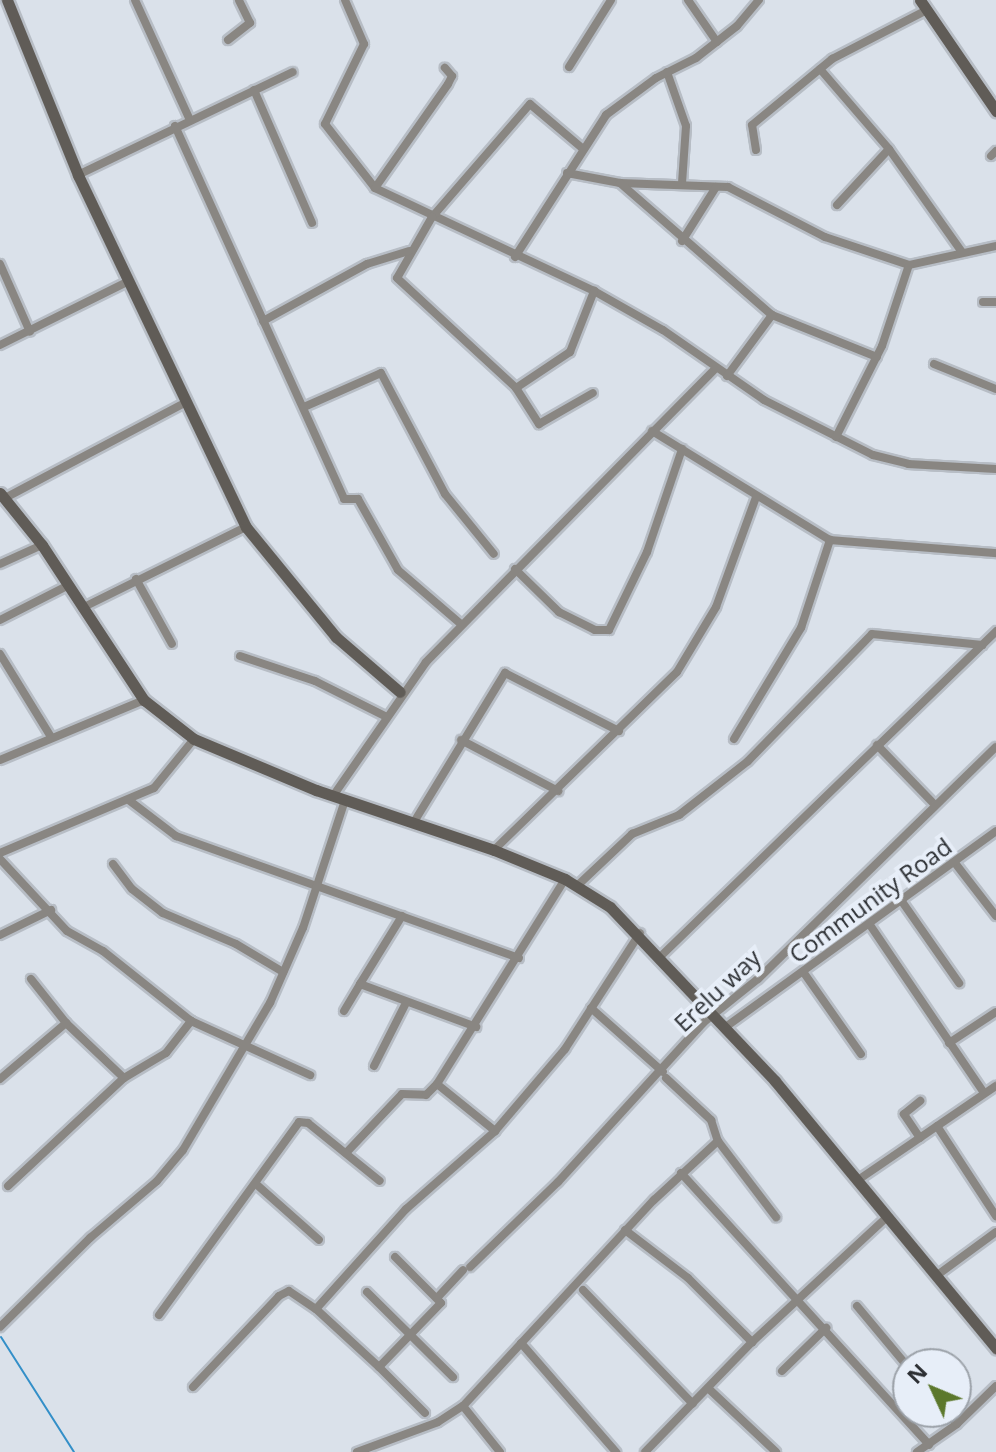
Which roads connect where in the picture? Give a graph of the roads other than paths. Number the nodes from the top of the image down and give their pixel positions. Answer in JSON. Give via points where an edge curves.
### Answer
{"nodes":[{"id":1,"x":7,"y":0,"type":"edge"},
{"id":2,"x":135,"y":0,"type":"edge"},
{"id":3,"x":239,"y":0,"type":"edge"},
{"id":4,"x":345,"y":0,"type":"edge"},
{"id":5,"x":611,"y":0,"type":"edge"},
{"id":6,"x":688,"y":0,"type":"edge"},
{"id":7,"x":759,"y":0,"type":"edge"},
{"id":8,"x":923,"y":5,"type":"edge"},
{"id":9,"x":228,"y":40,"type":"dead end"},
{"id":10,"x":717,"y":42,"type":"junction"},
{"id":11,"x":569,"y":67,"type":"dead end"},
{"id":12,"x":445,"y":68,"type":"dead end"},
{"id":13,"x":820,"y":69,"type":"junction"},
{"id":14,"x":293,"y":72,"type":"dead end"},
{"id":15,"x":667,"y":72,"type":"junction"},
{"id":16,"x":254,"y":90,"type":"junction"},
{"id":17,"x":996,"y":111,"type":"edge"},
{"id":18,"x":190,"y":120,"type":"junction"},
{"id":19,"x":175,"y":126,"type":"junction"},
{"id":20,"x":582,"y":148,"type":"junction"},
{"id":21,"x":889,"y":149,"type":"junction"},
{"id":22,"x":756,"y":150,"type":"dead end"},
{"id":23,"x":567,"y":173,"type":"junction"},
{"id":24,"x":78,"y":175,"type":"junction"},
{"id":25,"x":620,"y":183,"type":"junction"},
{"id":26,"x":682,"y":183,"type":"junction"},
{"id":27,"x":716,"y":187,"type":"junction"},
{"id":28,"x":375,"y":188,"type":"junction"},
{"id":29,"x":837,"y":205,"type":"dead end"},
{"id":30,"x":432,"y":217,"type":"junction"},
{"id":31,"x":312,"y":223,"type":"dead end"},
{"id":32,"x":682,"y":241,"type":"junction"},
{"id":33,"x":996,"y":246,"type":"edge"},
{"id":34,"x":409,"y":251,"type":"junction"},
{"id":35,"x":962,"y":252,"type":"junction"},
{"id":36,"x":515,"y":257,"type":"junction"},
{"id":37,"x":0,"y":264,"type":"edge"},
{"id":38,"x":909,"y":265,"type":"junction"},
{"id":39,"x":127,"y":282,"type":"junction"},
{"id":40,"x":594,"y":291,"type":"junction"},
{"id":41,"x":983,"y":302,"type":"dead end"},
{"id":42,"x":996,"y":302,"type":"edge"},
{"id":43,"x":772,"y":315,"type":"junction"},
{"id":44,"x":263,"y":321,"type":"junction"},
{"id":45,"x":30,"y":332,"type":"junction"},
{"id":46,"x":0,"y":345,"type":"edge"},
{"id":47,"x":877,"y":357,"type":"junction"},
{"id":48,"x":934,"y":364,"type":"dead end"},
{"id":49,"x":716,"y":368,"type":"junction"},
{"id":50,"x":727,"y":376,"type":"junction"},
{"id":51,"x":516,"y":388,"type":"junction"},
{"id":52,"x":996,"y":389,"type":"edge"},
{"id":53,"x":593,"y":393,"type":"dead end"},
{"id":54,"x":186,"y":402,"type":"junction"},
{"id":55,"x":304,"y":407,"type":"junction"},
{"id":56,"x":652,"y":431,"type":"junction"},
{"id":57,"x":836,"y":437,"type":"junction"},
{"id":58,"x":682,"y":449,"type":"junction"},
{"id":59,"x":996,"y":469,"type":"edge"},
{"id":60,"x":2,"y":496,"type":"edge"},
{"id":61,"x":756,"y":497,"type":"junction"},
{"id":62,"x":246,"y":527,"type":"junction"},
{"id":63,"x":830,"y":540,"type":"junction"},
{"id":64,"x":42,"y":545,"type":"junction"},
{"id":65,"x":996,"y":553,"type":"edge"},
{"id":66,"x":494,"y":554,"type":"dead end"},
{"id":67,"x":0,"y":564,"type":"edge"},
{"id":68,"x":515,"y":569,"type":"junction"},
{"id":69,"x":136,"y":579,"type":"junction"},
{"id":70,"x":69,"y":585,"type":"junction"},
{"id":71,"x":82,"y":608,"type":"junction"},
{"id":72,"x":0,"y":620,"type":"edge"},
{"id":73,"x":462,"y":625,"type":"junction"},
{"id":74,"x":996,"y":631,"type":"edge"},
{"id":75,"x":172,"y":644,"type":"dead end"},
{"id":76,"x":982,"y":645,"type":"junction"},
{"id":77,"x":0,"y":654,"type":"edge"},
{"id":78,"x":240,"y":656,"type":"dead end"},
{"id":79,"x":400,"y":692,"type":"junction"},
{"id":80,"x":144,"y":700,"type":"junction"},
{"id":81,"x":387,"y":717,"type":"junction"},
{"id":82,"x":619,"y":731,"type":"junction"},
{"id":83,"x":51,"y":737,"type":"junction"},
{"id":84,"x":194,"y":739,"type":"junction"},
{"id":85,"x":734,"y":739,"type":"dead end"},
{"id":86,"x":461,"y":740,"type":"junction"},
{"id":87,"x":877,"y":745,"type":"junction"},
{"id":88,"x":996,"y":747,"type":"edge"},
{"id":89,"x":0,"y":760,"type":"edge"},
{"id":90,"x":558,"y":791,"type":"junction"},
{"id":91,"x":333,"y":796,"type":"junction"},
{"id":92,"x":345,"y":800,"type":"junction"},
{"id":93,"x":130,"y":801,"type":"junction"},
{"id":94,"x":935,"y":805,"type":"junction"},
{"id":95,"x":414,"y":822,"type":"junction"},
{"id":96,"x":996,"y":831,"type":"edge"},
{"id":97,"x":494,"y":850,"type":"junction"},
{"id":98,"x":0,"y":856,"type":"edge"},
{"id":99,"x":955,"y":863,"type":"junction"},
{"id":100,"x":113,"y":864,"type":"dead end"},
{"id":101,"x":565,"y":879,"type":"junction"},
{"id":102,"x":316,"y":883,"type":"junction"},
{"id":103,"x":577,"y":886,"type":"junction"},
{"id":104,"x":903,"y":903,"type":"junction"},
{"id":105,"x":51,"y":910,"type":"junction"},
{"id":106,"x":402,"y":916,"type":"junction"},
{"id":107,"x":996,"y":916,"type":"edge"},
{"id":108,"x":870,"y":925,"type":"junction"},
{"id":109,"x":640,"y":933,"type":"junction"},
{"id":110,"x":0,"y":935,"type":"edge"},
{"id":111,"x":661,"y":956,"type":"junction"},
{"id":112,"x":519,"y":958,"type":"junction"},
{"id":113,"x":283,"y":972,"type":"junction"},
{"id":114,"x":804,"y":973,"type":"junction"},
{"id":115,"x":31,"y":979,"type":"dead end"},
{"id":116,"x":959,"y":983,"type":"dead end"},
{"id":117,"x":360,"y":984,"type":"junction"},
{"id":118,"x":406,"y":1003,"type":"junction"},
{"id":119,"x":591,"y":1008,"type":"junction"},
{"id":120,"x":344,"y":1011,"type":"dead end"},
{"id":121,"x":996,"y":1012,"type":"edge"},
{"id":122,"x":716,"y":1015,"type":"junction"},
{"id":123,"x":191,"y":1021,"type":"junction"},
{"id":124,"x":66,"y":1023,"type":"junction"},
{"id":125,"x":727,"y":1026,"type":"junction"},
{"id":126,"x":476,"y":1027,"type":"junction"},
{"id":127,"x":949,"y":1043,"type":"junction"},
{"id":128,"x":249,"y":1046,"type":"junction"},
{"id":129,"x":861,"y":1054,"type":"dead end"},
{"id":130,"x":374,"y":1066,"type":"dead end"},
{"id":131,"x":310,"y":1075,"type":"dead end"},
{"id":132,"x":665,"y":1075,"type":"junction"},
{"id":133,"x":124,"y":1078,"type":"junction"},
{"id":134,"x":0,"y":1079,"type":"edge"},
{"id":135,"x":437,"y":1084,"type":"junction"},
{"id":136,"x":996,"y":1086,"type":"edge"},
{"id":137,"x":984,"y":1093,"type":"junction"},
{"id":138,"x":920,"y":1101,"type":"dead end"},
{"id":139,"x":937,"y":1126,"type":"junction"},
{"id":140,"x":495,"y":1131,"type":"junction"},
{"id":141,"x":920,"y":1138,"type":"junction"},
{"id":142,"x":718,"y":1141,"type":"junction"},
{"id":143,"x":346,"y":1153,"type":"junction"},
{"id":144,"x":681,"y":1173,"type":"junction"},
{"id":145,"x":858,"y":1180,"type":"junction"},
{"id":146,"x":380,"y":1181,"type":"dead end"},
{"id":147,"x":256,"y":1184,"type":"junction"},
{"id":148,"x":8,"y":1186,"type":"dead end"},
{"id":149,"x":888,"y":1216,"type":"junction"},
{"id":150,"x":996,"y":1216,"type":"edge"},
{"id":151,"x":776,"y":1217,"type":"dead end"},
{"id":152,"x":625,"y":1230,"type":"junction"},
{"id":153,"x":996,"y":1232,"type":"edge"},
{"id":154,"x":319,"y":1240,"type":"dead end"},
{"id":155,"x":395,"y":1257,"type":"dead end"},
{"id":156,"x":936,"y":1276,"type":"junction"},
{"id":157,"x":583,"y":1290,"type":"dead end"},
{"id":158,"x":367,"y":1292,"type":"dead end"},
{"id":159,"x":798,"y":1297,"type":"junction"},
{"id":160,"x":437,"y":1298,"type":"junction"},
{"id":161,"x":857,"y":1306,"type":"dead end"},
{"id":162,"x":316,"y":1309,"type":"junction"},
{"id":163,"x":159,"y":1315,"type":"dead end"},
{"id":164,"x":0,"y":1327,"type":"edge"},
{"id":165,"x":826,"y":1328,"type":"junction"},
{"id":166,"x":411,"y":1335,"type":"junction"},
{"id":167,"x":752,"y":1342,"type":"junction"},
{"id":168,"x":521,"y":1343,"type":"junction"},
{"id":169,"x":892,"y":1348,"type":"edge"},
{"id":170,"x":996,"y":1348,"type":"edge"},
{"id":171,"x":379,"y":1367,"type":"junction"},
{"id":172,"x":782,"y":1371,"type":"dead end"},
{"id":173,"x":453,"y":1377,"type":"dead end"},
{"id":174,"x":996,"y":1386,"type":"edge"},
{"id":175,"x":193,"y":1387,"type":"dead end"},
{"id":176,"x":709,"y":1389,"type":"junction"},
{"id":177,"x":693,"y":1404,"type":"junction"},
{"id":178,"x":463,"y":1406,"type":"junction"},
{"id":179,"x":972,"y":1409,"type":"edge"},
{"id":180,"x":425,"y":1413,"type":"dead end"},
{"id":181,"x":952,"y":1428,"type":"edge"},
{"id":182,"x":929,"y":1445,"type":"junction"},
{"id":183,"x":769,"y":1450,"type":"edge"},
{"id":184,"x":357,"y":1452,"type":"edge"},
{"id":185,"x":500,"y":1452,"type":"edge"},
{"id":186,"x":616,"y":1452,"type":"edge"},
{"id":187,"x":645,"y":1452,"type":"edge"},
{"id":188,"x":917,"y":1452,"type":"edge"}],
"edges":[{"from":1,"to":24,"type":"street"},
{"from":2,"to":18,"type":"street"},
{"from":3,"to":9,"type":"street","via":[[250,23]]},
{"from":4,"to":28,"type":"street","via":[[364,44],[325,124]]},
{"from":5,"to":11,"type":"street"},
{"from":6,"to":10,"type":"street"},
{"from":7,"to":10,"type":"street"},
{"from":8,"to":13,"type":"street"},
{"from":8,"to":17,"type":"street"},
{"from":10,"to":15,"type":"street"},
{"from":12,"to":28,"type":"street","via":[[452,76],[448,84]]},
{"from":13,"to":21,"type":"street"},
{"from":13,"to":22,"type":"street","via":[[752,125]]},
{"from":14,"to":16,"type":"street"},
{"from":15,"to":20,"type":"street","via":[[606,115]]},
{"from":15,"to":26,"type":"street","via":[[686,126]]},
{"from":16,"to":18,"type":"street"},
{"from":16,"to":31,"type":"street"},
{"from":18,"to":19,"type":"street"},
{"from":19,"to":24,"type":"street"},
{"from":19,"to":44,"type":"street"},
{"from":20,"to":23,"type":"street"},
{"from":20,"to":30,"type":"street","via":[[530,104]]},
{"from":21,"to":29,"type":"street"},
{"from":21,"to":35,"type":"street"},
{"from":23,"to":25,"type":"street"},
{"from":23,"to":36,"type":"street"},
{"from":24,"to":39,"type":"street"},
{"from":25,"to":26,"type":"street"},
{"from":25,"to":32,"type":"street"},
{"from":26,"to":27,"type":"street"},
{"from":27,"to":32,"type":"street"},
{"from":27,"to":38,"type":"street","via":[[728,187],[849,247]]},
{"from":28,"to":30,"type":"street"},
{"from":30,"to":34,"type":"street"},
{"from":30,"to":36,"type":"street"},
{"from":32,"to":43,"type":"street"},
{"from":33,"to":35,"type":"street"},
{"from":34,"to":44,"type":"street","via":[[367,264]]},
{"from":34,"to":51,"type":"street","via":[[398,273],[400,282]]},
{"from":35,"to":38,"type":"street"},
{"from":36,"to":40,"type":"street"},
{"from":37,"to":45,"type":"street"},
{"from":38,"to":47,"type":"street"},
{"from":39,"to":45,"type":"street"},
{"from":39,"to":54,"type":"street"},
{"from":40,"to":49,"type":"street"},
{"from":40,"to":51,"type":"street","via":[[570,352]]},
{"from":41,"to":42,"type":"street"},
{"from":43,"to":47,"type":"street"},
{"from":43,"to":50,"type":"street"},
{"from":44,"to":55,"type":"street"},
{"from":45,"to":46,"type":"street"},
{"from":47,"to":57,"type":"street"},
{"from":48,"to":52,"type":"street"},
{"from":49,"to":50,"type":"street"},
{"from":49,"to":56,"type":"street"},
{"from":50,"to":57,"type":"street"},
{"from":51,"to":53,"type":"street","via":[[544,426]]},
{"from":54,"to":60,"type":"street"},
{"from":54,"to":62,"type":"street"},
{"from":55,"to":66,"type":"street","via":[[381,373],[445,494]]},
{"from":55,"to":73,"type":"street","via":[[344,499],[358,499],[398,570]]},
{"from":56,"to":58,"type":"street"},
{"from":56,"to":68,"type":"street"},
{"from":57,"to":59,"type":"street","via":[[894,462]]},
{"from":58,"to":61,"type":"street"},
{"from":58,"to":68,"type":"street","via":[[647,552],[609,630],[595,630],[559,612]]},
{"from":60,"to":64,"type":"street"},
{"from":61,"to":63,"type":"street"},
{"from":61,"to":82,"type":"street","via":[[721,594],[695,646],[656,697]]},
{"from":62,"to":69,"type":"street"},
{"from":62,"to":79,"type":"street","via":[[336,637]]},
{"from":63,"to":65,"type":"street"},
{"from":63,"to":85,"type":"street","via":[[801,628]]},
{"from":64,"to":67,"type":"street"},
{"from":64,"to":70,"type":"street"},
{"from":68,"to":73,"type":"street"},
{"from":69,"to":71,"type":"street"},
{"from":69,"to":75,"type":"street"},
{"from":70,"to":71,"type":"street"},
{"from":70,"to":72,"type":"street"},
{"from":71,"to":80,"type":"street"},
{"from":73,"to":79,"type":"street"},
{"from":74,"to":76,"type":"street"},
{"from":76,"to":87,"type":"street"},
{"from":76,"to":103,"type":"street","via":[[872,634],[748,761],[679,815],[632,834]]},
{"from":77,"to":83,"type":"street"},
{"from":78,"to":81,"type":"street","via":[[315,681]]},
{"from":79,"to":81,"type":"street"},
{"from":80,"to":83,"type":"street"},
{"from":80,"to":84,"type":"street"},
{"from":81,"to":91,"type":"street"},
{"from":82,"to":86,"type":"street","via":[[507,673]]},
{"from":82,"to":90,"type":"street"},
{"from":83,"to":89,"type":"street"},
{"from":84,"to":91,"type":"street"},
{"from":84,"to":93,"type":"street","via":[[166,778]]},
{"from":86,"to":90,"type":"street"},
{"from":86,"to":95,"type":"street"},
{"from":87,"to":94,"type":"street"},
{"from":87,"to":111,"type":"street"},
{"from":88,"to":94,"type":"street","name":"Erelu way"},
{"from":90,"to":97,"type":"street"},
{"from":91,"to":92,"type":"street"},
{"from":92,"to":95,"type":"street"},
{"from":92,"to":102,"type":"street"},
{"from":93,"to":98,"type":"street"},
{"from":93,"to":102,"type":"street","via":[[176,836]]},
{"from":94,"to":122,"type":"street","name":"Erelu way"},
{"from":95,"to":97,"type":"street"},
{"from":96,"to":99,"type":"street","name":"Community Road"},
{"from":97,"to":101,"type":"street"},
{"from":98,"to":105,"type":"street"},
{"from":99,"to":104,"type":"street","name":"Community Road"},
{"from":99,"to":107,"type":"street"},
{"from":100,"to":113,"type":"street","via":[[132,889],[163,913],[236,944]]},
{"from":101,"to":103,"type":"street"},
{"from":101,"to":112,"type":"street"},
{"from":102,"to":106,"type":"street"},
{"from":102,"to":113,"type":"street"},
{"from":103,"to":109,"type":"street"},
{"from":104,"to":108,"type":"street","name":"Community Road"},
{"from":104,"to":116,"type":"street"},
{"from":105,"to":110,"type":"street"},
{"from":105,"to":123,"type":"street","via":[[67,931],[103,951]]},
{"from":106,"to":112,"type":"street"},
{"from":106,"to":117,"type":"street"},
{"from":108,"to":114,"type":"street","name":"Community Road"},
{"from":108,"to":127,"type":"street"},
{"from":109,"to":111,"type":"street"},
{"from":109,"to":119,"type":"street"},
{"from":111,"to":122,"type":"street"},
{"from":112,"to":126,"type":"street"},
{"from":113,"to":128,"type":"street"},
{"from":114,"to":125,"type":"street","name":"Community Road"},
{"from":114,"to":129,"type":"street"},
{"from":115,"to":124,"type":"street"},
{"from":117,"to":118,"type":"street"},
{"from":117,"to":120,"type":"street"},
{"from":118,"to":126,"type":"street"},
{"from":118,"to":130,"type":"street"},
{"from":119,"to":132,"type":"street"},
{"from":119,"to":140,"type":"street","via":[[565,1049]]},
{"from":121,"to":127,"type":"street"},
{"from":122,"to":125,"type":"street"},
{"from":122,"to":132,"type":"street","name":"Erelu way","via":[[694,1032]]},
{"from":123,"to":128,"type":"street"},
{"from":123,"to":133,"type":"street","via":[[162,1057]]},
{"from":124,"to":133,"type":"street"},
{"from":124,"to":134,"type":"street"},
{"from":125,"to":145,"type":"street"},
{"from":126,"to":135,"type":"street"},
{"from":127,"to":137,"type":"street"},
{"from":128,"to":131,"type":"street"},
{"from":128,"to":164,"type":"street","via":[[167,1171]]},
{"from":132,"to":142,"type":"street","via":[[711,1120]]},
{"from":132,"to":160,"type":"street","name":"Erelu way"},
{"from":133,"to":148,"type":"street"},
{"from":135,"to":140,"type":"street"},
{"from":135,"to":143,"type":"street","via":[[426,1095],[402,1094]]},
{"from":136,"to":137,"type":"street"},
{"from":137,"to":139,"type":"street"},
{"from":138,"to":141,"type":"street","via":[[904,1114]]},
{"from":139,"to":141,"type":"street"},
{"from":139,"to":150,"type":"street"},
{"from":140,"to":162,"type":"street","via":[[406,1209]]},
{"from":141,"to":145,"type":"street"},
{"from":142,"to":144,"type":"street"},
{"from":142,"to":151,"type":"street"},
{"from":143,"to":146,"type":"street"},
{"from":143,"to":147,"type":"street","via":[[299,1122]]},
{"from":144,"to":152,"type":"street"},
{"from":144,"to":159,"type":"street"},
{"from":145,"to":149,"type":"street"},
{"from":147,"to":154,"type":"street"},
{"from":147,"to":163,"type":"street"},
{"from":149,"to":156,"type":"street"},
{"from":149,"to":159,"type":"street"},
{"from":152,"to":167,"type":"street","via":[[688,1278]]},
{"from":152,"to":168,"type":"street"},
{"from":153,"to":156,"type":"street"},
{"from":155,"to":160,"type":"street"},
{"from":156,"to":170,"type":"street"},
{"from":157,"to":177,"type":"street"},
{"from":158,"to":166,"type":"street"},
{"from":159,"to":165,"type":"street"},
{"from":159,"to":167,"type":"street"},
{"from":160,"to":166,"type":"street","name":"Erelu way","via":[[439,1306]]},
{"from":161,"to":169,"type":"street"},
{"from":162,"to":171,"type":"street"},
{"from":162,"to":175,"type":"street","via":[[284,1292]]},
{"from":165,"to":172,"type":"street"},
{"from":165,"to":182,"type":"street"},
{"from":166,"to":171,"type":"street"},
{"from":166,"to":173,"type":"street"},
{"from":167,"to":176,"type":"street"},
{"from":168,"to":178,"type":"street"},
{"from":168,"to":186,"type":"street"},
{"from":171,"to":180,"type":"street"},
{"from":174,"to":179,"type":"street"},
{"from":176,"to":177,"type":"street"},
{"from":176,"to":183,"type":"street"},
{"from":177,"to":187,"type":"street"},
{"from":178,"to":184,"type":"street","via":[[422,1429]]},
{"from":178,"to":185,"type":"street"},
{"from":181,"to":182,"type":"street"},
{"from":182,"to":188,"type":"street"}]}
